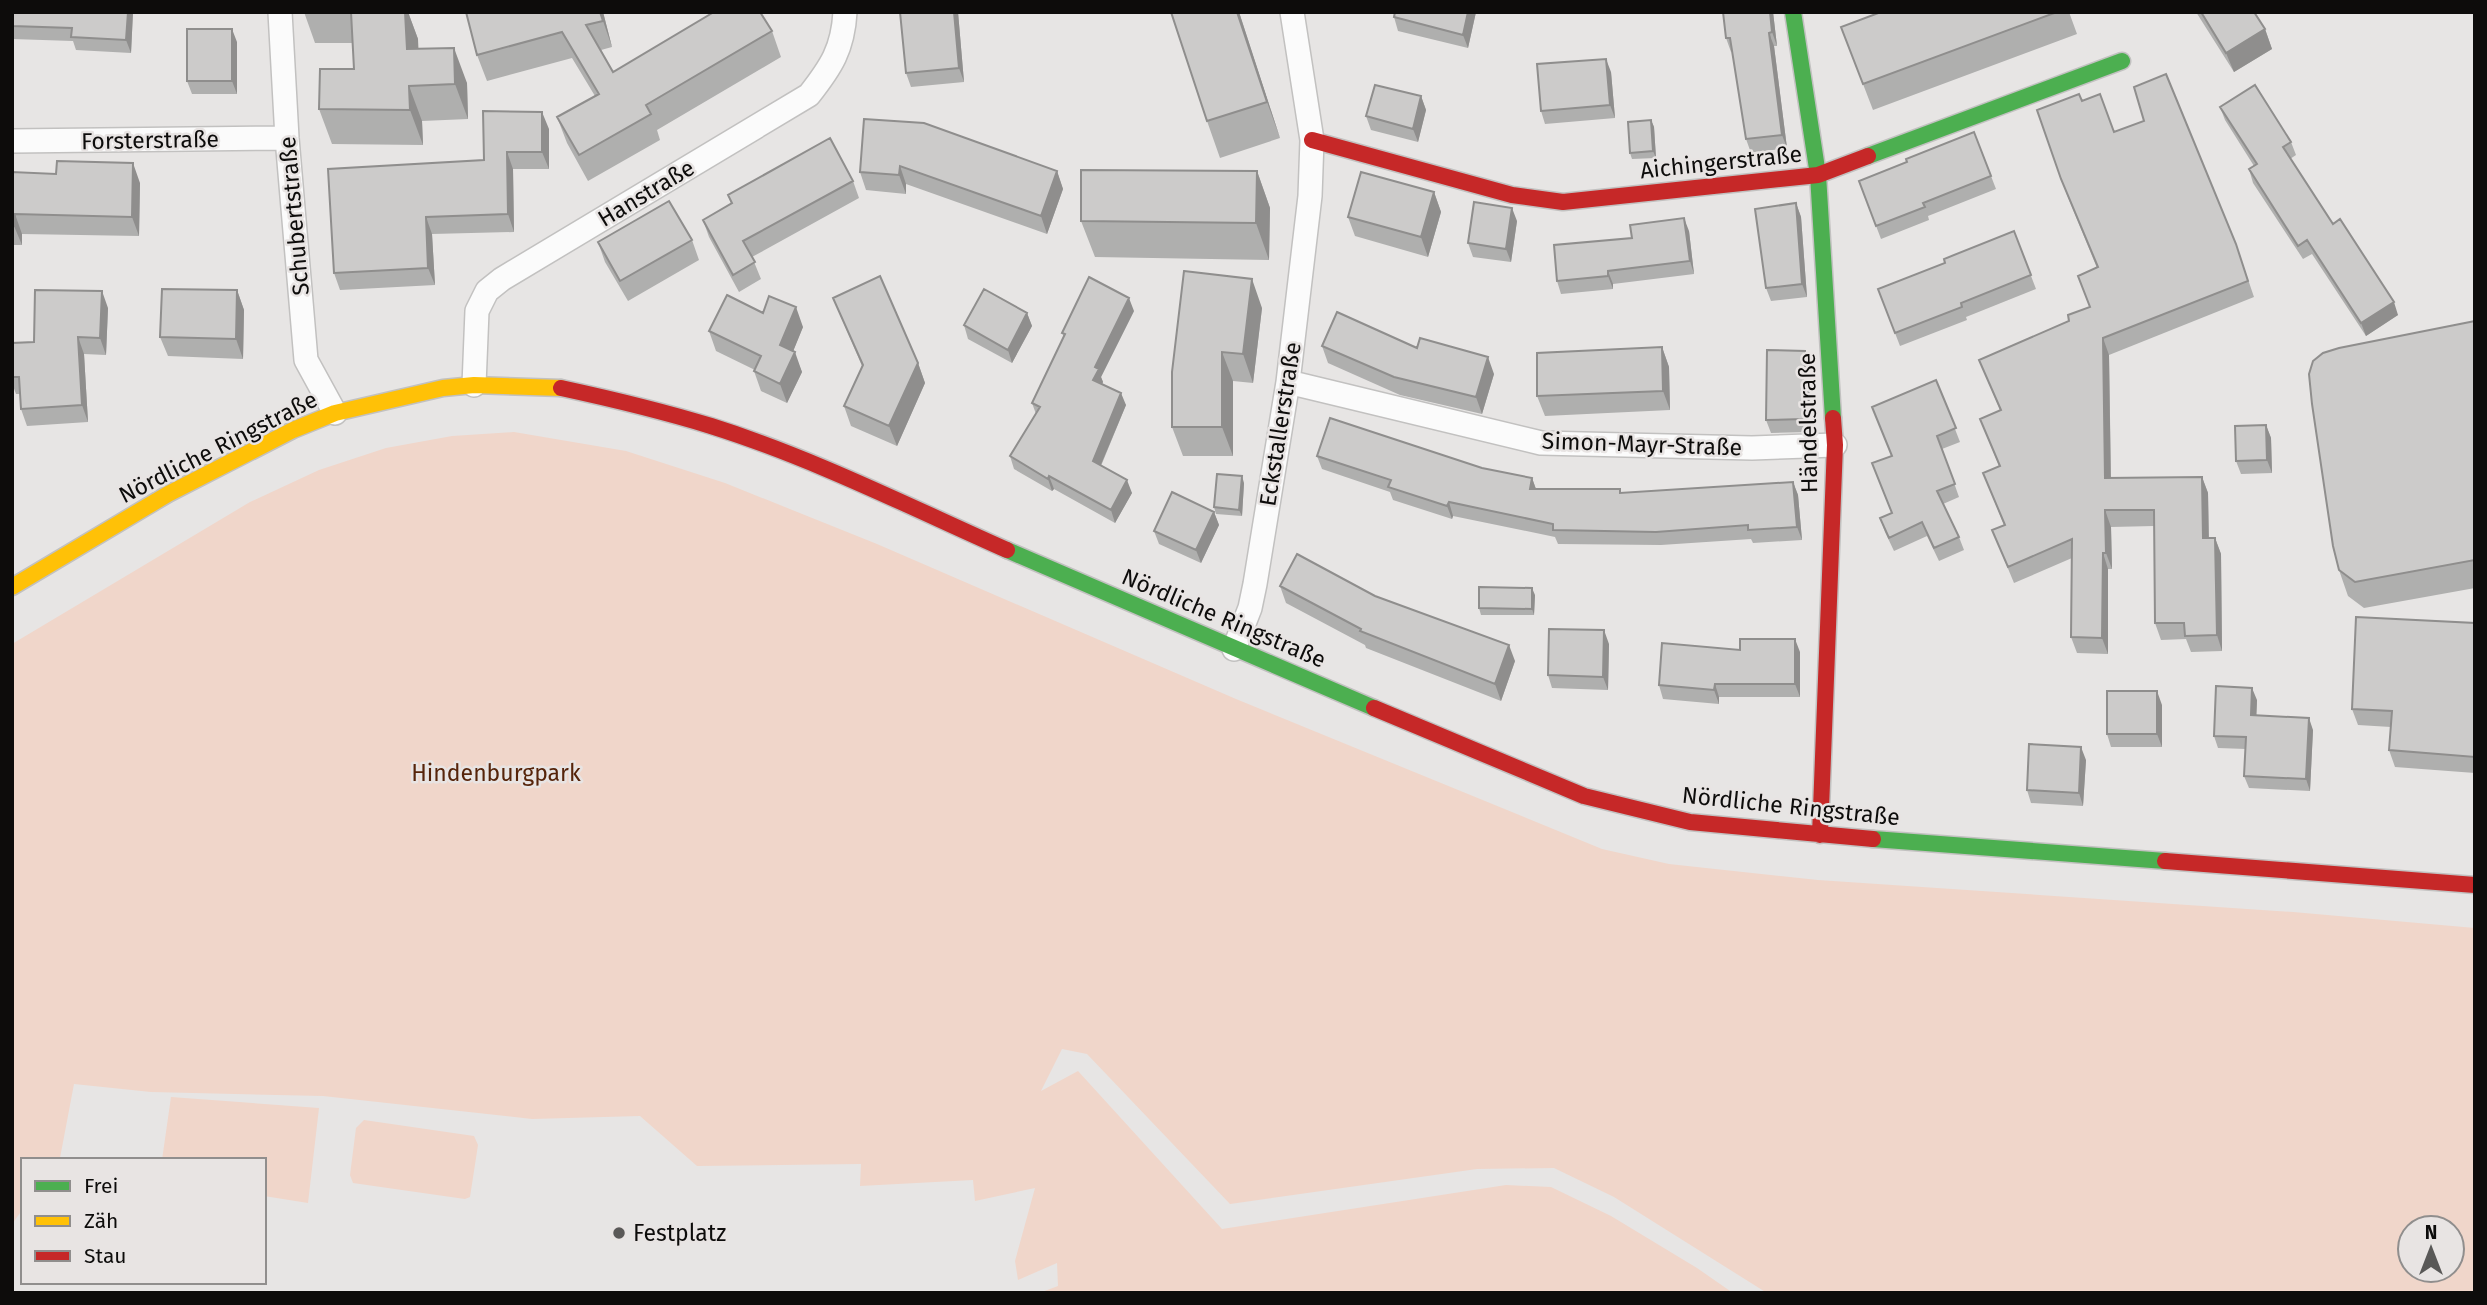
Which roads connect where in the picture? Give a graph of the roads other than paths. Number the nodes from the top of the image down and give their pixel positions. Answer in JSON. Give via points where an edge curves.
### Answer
{"nodes":[{"id":1,"x":281,"y":12,"type":"edge"},
{"id":2,"x":845,"y":12,"type":"edge"},
{"id":3,"x":1292,"y":12,"type":"edge"},
{"id":4,"x":1793,"y":12,"type":"edge"},
{"id":5,"x":2122,"y":61,"type":"dead end"},
{"id":6,"x":287,"y":138,"type":"junction"},
{"id":7,"x":1312,"y":140,"type":"junction"},
{"id":8,"x":12,"y":141,"type":"edge"},
{"id":9,"x":1818,"y":175,"type":"junction"},
{"id":10,"x":1288,"y":382,"type":"junction"},
{"id":11,"x":474,"y":385,"type":"junction"},
{"id":12,"x":335,"y":413,"type":"junction"},
{"id":13,"x":1835,"y":445,"type":"junction"},
{"id":14,"x":12,"y":587,"type":"edge"},
{"id":15,"x":1234,"y":649,"type":"junction"},
{"id":16,"x":1820,"y":835,"type":"junction"},
{"id":17,"x":2475,"y":885,"type":"edge"}],
"edges":[{"from":1,"to":6,"type":"street","name":"Schubertstraße"},
{"from":2,"to":11,"type":"street","name":"Hanstraße","via":[[844,34],[832,66],[809,95],[487,291],[477,312]]},
{"from":3,"to":7,"type":"street","name":"Eckstallerstraße"},
{"from":4,"to":9,"type":"main road","name":"Händelstraße"},
{"from":5,"to":9,"type":"main road","name":"Aichingerstraße"},
{"from":6,"to":8,"type":"street","name":"Forsterstraße"},
{"from":6,"to":12,"type":"street","name":"Schubertstraße","via":[[306,360]]},
{"from":7,"to":9,"type":"main road","name":"Aichingerstraße","via":[[1512,195],[1563,202]]},
{"from":7,"to":10,"type":"street","name":"Eckstallerstraße","via":[[1310,196]]},
{"from":9,"to":13,"type":"main road","name":"Händelstraße"},
{"from":10,"to":13,"type":"street","name":"Simon-Mayr-Straße","via":[[1541,443],[1752,448]]},
{"from":10,"to":15,"type":"street","name":"Eckstallerstraße","via":[[1255,584]]},
{"from":11,"to":12,"type":"main road","name":"Nördliche Ringstraße"},
{"from":11,"to":15,"type":"main road","name":"Nördliche Ringstraße","via":[[560,388],[713,427],[816,466]]},
{"from":12,"to":14,"type":"main road","name":"Nördliche Ringstraße","via":[[168,494]]},
{"from":13,"to":16,"type":"main road","name":"Händelstraße"},
{"from":15,"to":16,"type":"main road","name":"Nördliche Ringstraße","via":[[1584,796],[1690,822]]},
{"from":16,"to":17,"type":"main road","name":"Nördliche Ringstraße"}]}
